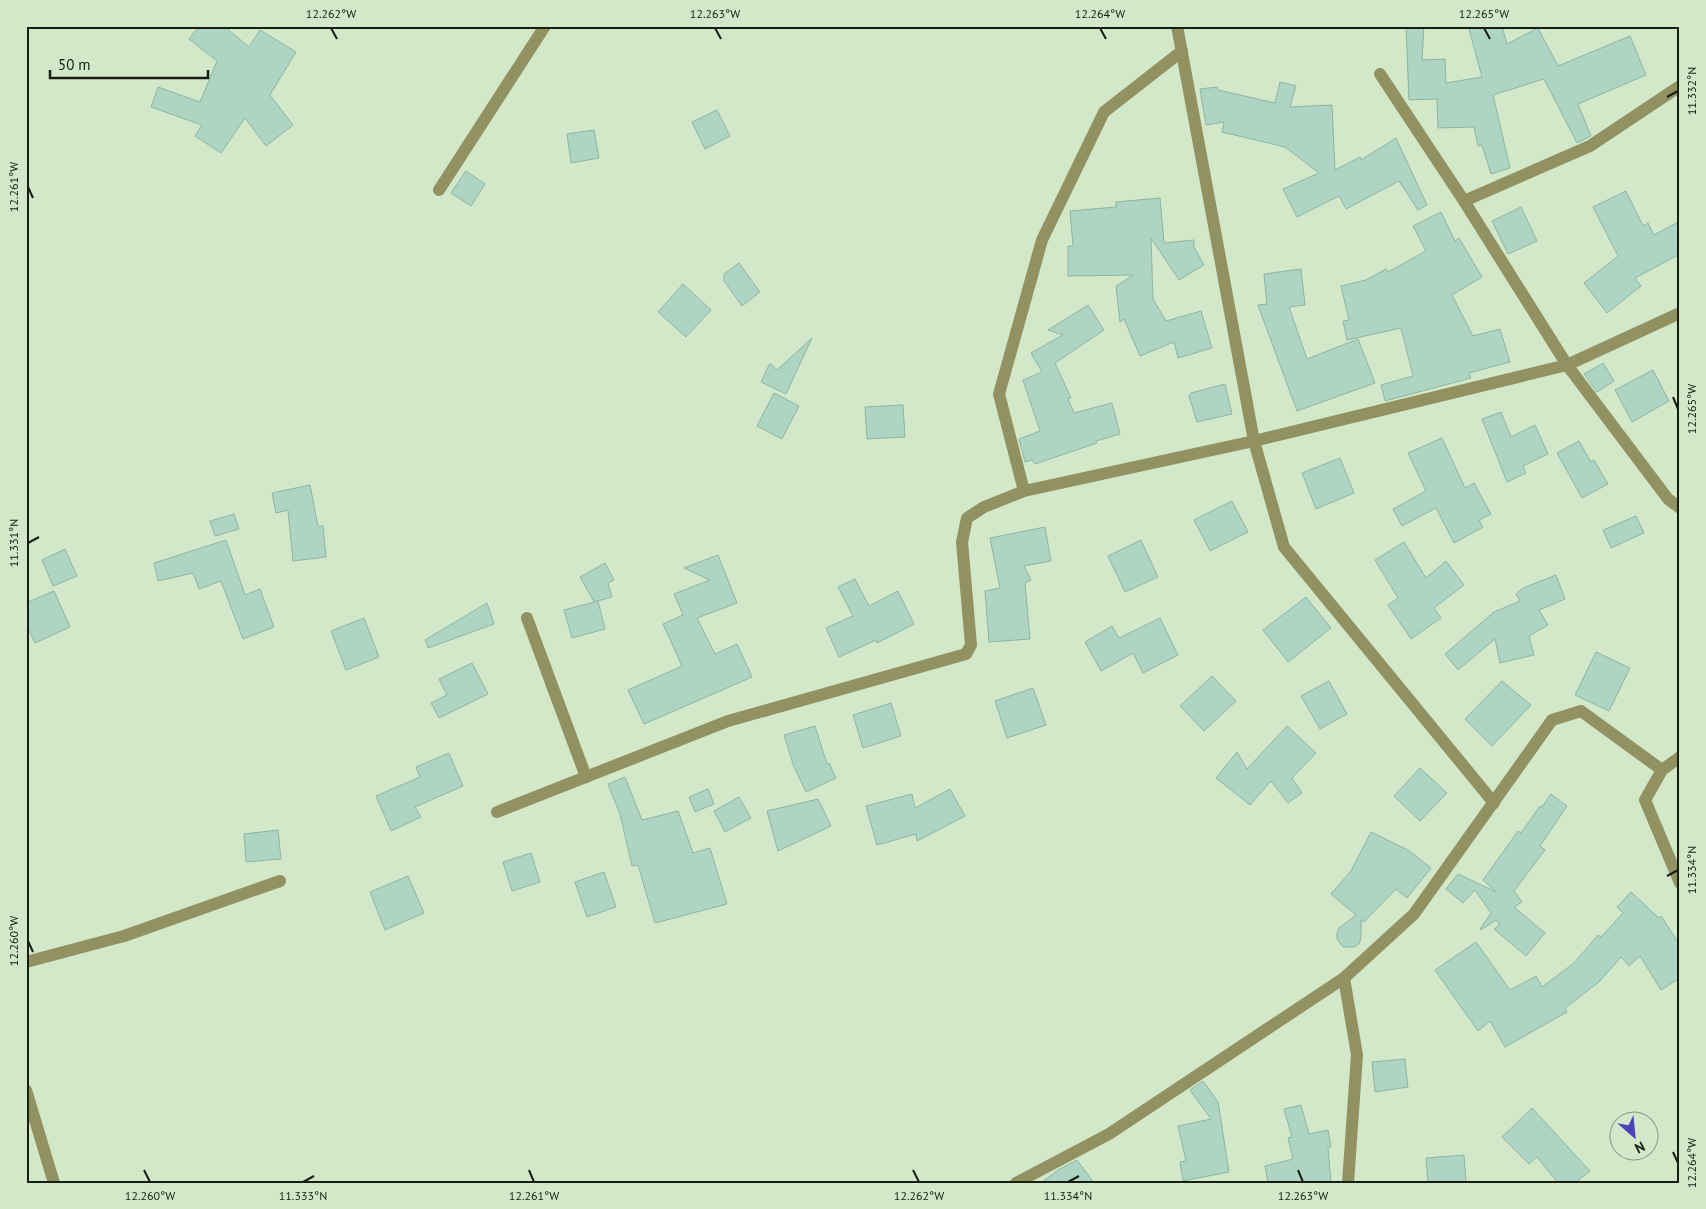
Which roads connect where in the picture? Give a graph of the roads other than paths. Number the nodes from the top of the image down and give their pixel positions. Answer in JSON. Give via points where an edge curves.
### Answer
{"nodes":[{"id":1,"x":545,"y":26,"type":"edge"},
{"id":2,"x":1177,"y":26,"type":"edge"},
{"id":3,"x":1182,"y":51,"type":"junction"},
{"id":4,"x":1380,"y":74,"type":"dead end"},
{"id":5,"x":1680,"y":86,"type":"edge"},
{"id":6,"x":439,"y":190,"type":"dead end"},
{"id":7,"x":1464,"y":201,"type":"junction"},
{"id":8,"x":1680,"y":314,"type":"edge"},
{"id":9,"x":1567,"y":365,"type":"junction"},
{"id":10,"x":1254,"y":441,"type":"junction"},
{"id":11,"x":1024,"y":491,"type":"junction"},
{"id":12,"x":1680,"y":508,"type":"edge"},
{"id":13,"x":527,"y":618,"type":"dead end"},
{"id":14,"x":1680,"y":756,"type":"edge"},
{"id":15,"x":1662,"y":770,"type":"junction"},
{"id":16,"x":586,"y":777,"type":"junction"},
{"id":17,"x":1494,"y":803,"type":"junction"},
{"id":18,"x":497,"y":812,"type":"dead end"},
{"id":19,"x":280,"y":881,"type":"dead end"},
{"id":20,"x":1680,"y":883,"type":"edge"},
{"id":21,"x":26,"y":962,"type":"edge"},
{"id":22,"x":1344,"y":978,"type":"junction"},
{"id":23,"x":26,"y":1090,"type":"edge"},
{"id":24,"x":54,"y":1183,"type":"edge"},
{"id":25,"x":1016,"y":1183,"type":"edge"},
{"id":26,"x":1348,"y":1183,"type":"edge"}],
"edges":[{"from":1,"to":6,"type":"street"},
{"from":2,"to":3,"type":"street"},
{"from":3,"to":10,"type":"street"},
{"from":3,"to":11,"type":"street","via":[[1104,112],[1042,240],[999,394]]},
{"from":4,"to":7,"type":"street"},
{"from":5,"to":7,"type":"street","via":[[1590,146]]},
{"from":7,"to":9,"type":"street"},
{"from":8,"to":9,"type":"street"},
{"from":9,"to":10,"type":"street"},
{"from":9,"to":12,"type":"street","via":[[1668,499]]},
{"from":10,"to":11,"type":"street"},
{"from":10,"to":17,"type":"street","via":[[1284,547]]},
{"from":11,"to":16,"type":"street","via":[[984,507],[967,518],[962,542],[971,645],[966,654],[728,721]]},
{"from":13,"to":16,"type":"street"},
{"from":14,"to":15,"type":"street"},
{"from":15,"to":17,"type":"street","via":[[1580,711],[1552,720]]},
{"from":15,"to":20,"type":"street","via":[[1645,800]]},
{"from":16,"to":18,"type":"street"},
{"from":17,"to":22,"type":"street","via":[[1414,914]]},
{"from":19,"to":21,"type":"street","via":[[124,936]]},
{"from":22,"to":25,"type":"street","via":[[1110,1134]]},
{"from":22,"to":26,"type":"street","via":[[1356,1055]]},
{"from":23,"to":24,"type":"street"}]}
